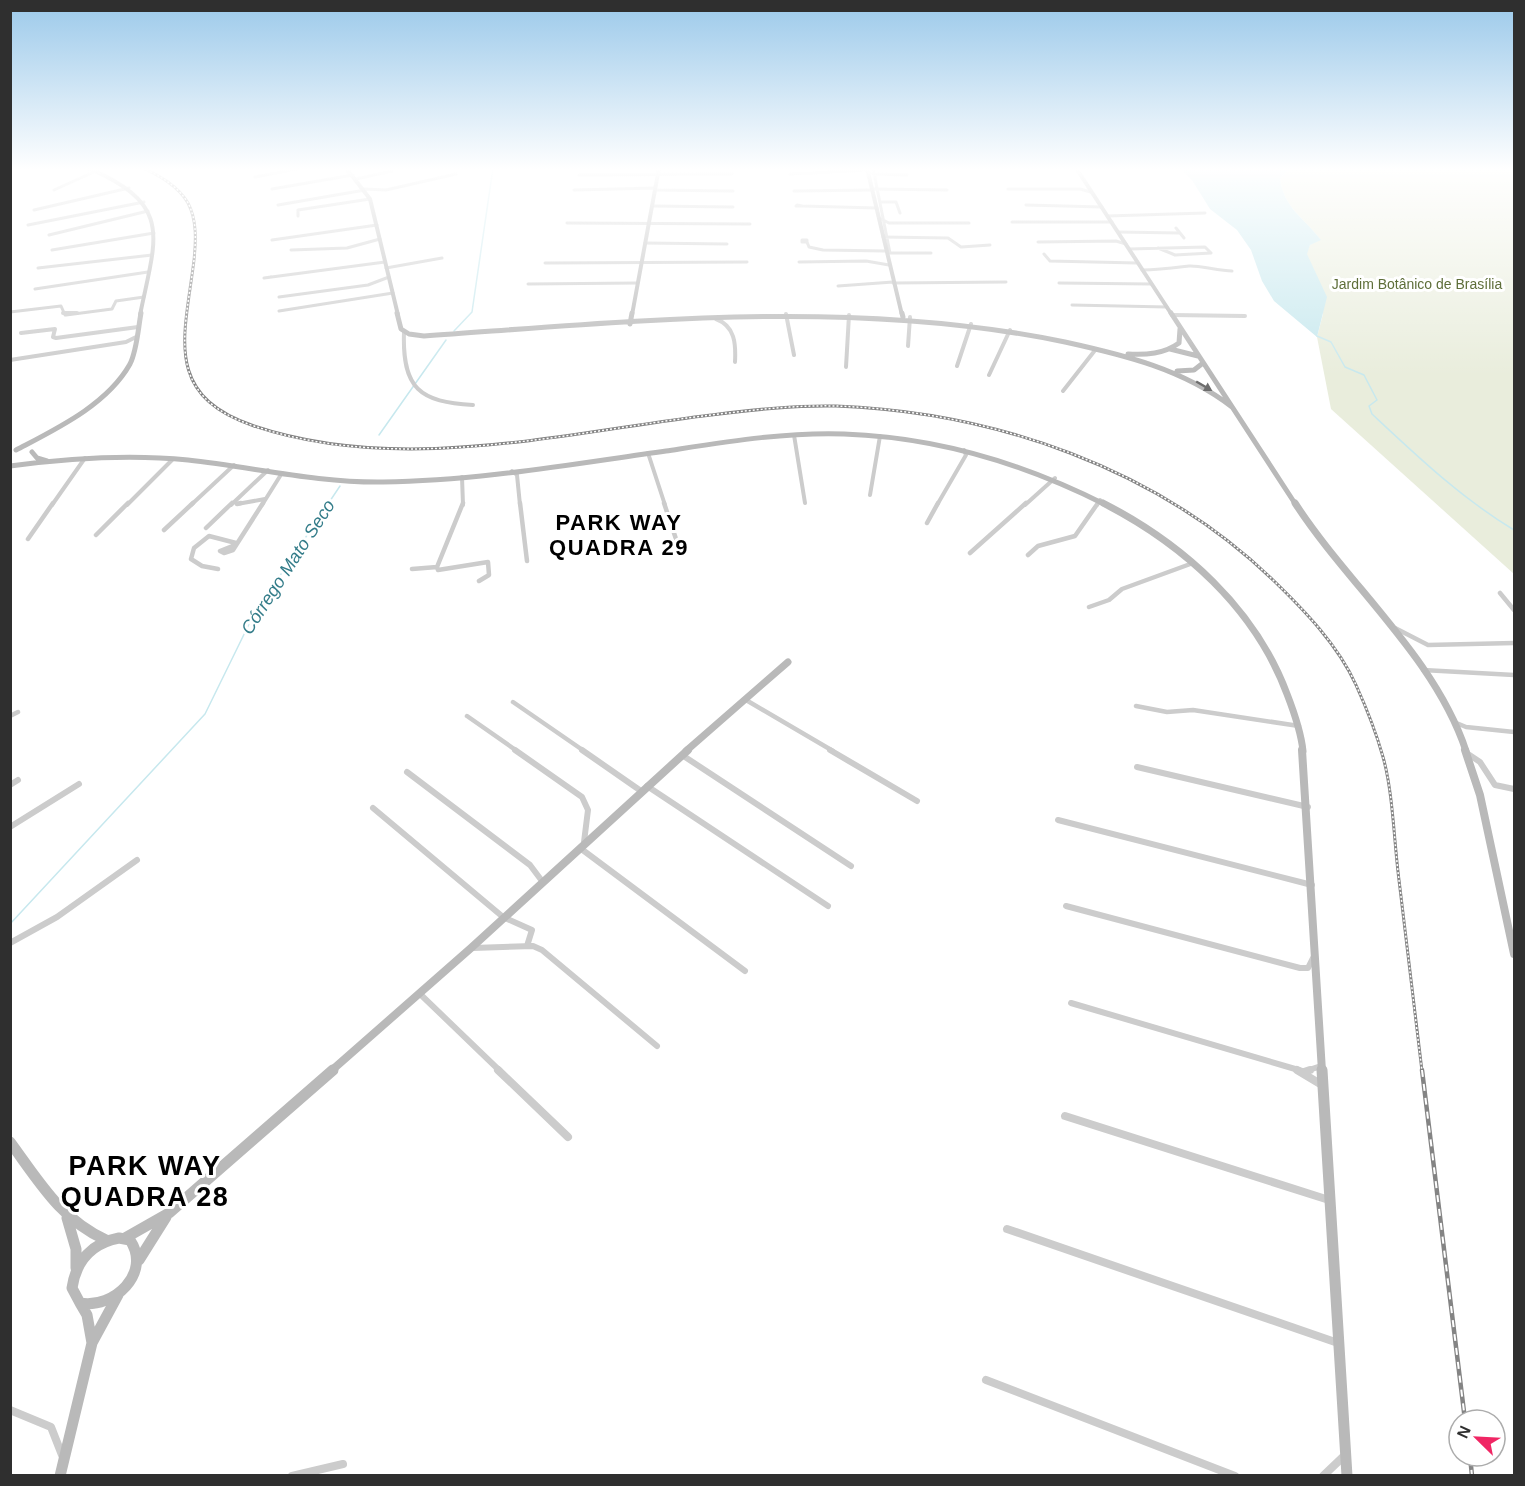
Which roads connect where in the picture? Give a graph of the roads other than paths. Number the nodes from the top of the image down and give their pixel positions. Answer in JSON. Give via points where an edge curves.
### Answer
{"nodes":[{"id":1,"x":136,"y":237,"type":"edge"},
{"id":2,"x":152,"y":237,"type":"edge"},
{"id":3,"x":291,"y":237,"type":"edge"},
{"id":4,"x":646,"y":237,"type":"edge"},
{"id":5,"x":885,"y":237,"type":"edge"},
{"id":6,"x":907,"y":237,"type":"edge"},
{"id":7,"x":380,"y":239,"type":"joint"},
{"id":8,"x":1122,"y":239,"type":"joint"},
{"id":9,"x":273,"y":240,"type":"dead end"},
{"id":10,"x":1116,"y":241,"type":"junction"},
{"id":11,"x":807,"y":242,"type":"dead end"},
{"id":12,"x":1038,"y":242,"type":"dead end"},
{"id":13,"x":645,"y":243,"type":"junction"},
{"id":14,"x":727,"y":244,"type":"dead end"},
{"id":15,"x":990,"y":245,"type":"dead end"},
{"id":16,"x":1127,"y":247,"type":"junction"},
{"id":17,"x":1158,"y":248,"type":"junction"},
{"id":18,"x":52,"y":250,"type":"dead end"},
{"id":19,"x":291,"y":250,"type":"dead end"},
{"id":20,"x":886,"y":252,"type":"junction"},
{"id":21,"x":932,"y":253,"type":"dead end"},
{"id":22,"x":1044,"y":254,"type":"dead end"},
{"id":23,"x":152,"y":255,"type":"junction"},
{"id":24,"x":442,"y":258,"type":"dead end"},
{"id":25,"x":1136,"y":261,"type":"junction"},
{"id":26,"x":545,"y":262,"type":"dead end"},
{"id":27,"x":641,"y":262,"type":"junction"},
{"id":28,"x":747,"y":262,"type":"dead end"},
{"id":29,"x":799,"y":262,"type":"dead end"},
{"id":30,"x":881,"y":262,"type":"junction"},
{"id":31,"x":385,"y":265,"type":"junction"},
{"id":32,"x":889,"y":265,"type":"junction"},
{"id":33,"x":38,"y":268,"type":"dead end"},
{"id":34,"x":1142,"y":270,"type":"junction"},
{"id":35,"x":1232,"y":271,"type":"dead end"},
{"id":36,"x":148,"y":274,"type":"junction"},
{"id":37,"x":389,"y":277,"type":"junction"},
{"id":38,"x":270,"y":278,"type":"dead end"},
{"id":39,"x":1006,"y":282,"type":"dead end"},
{"id":40,"x":1150,"y":282,"type":"junction"},
{"id":41,"x":637,"y":283,"type":"junction"},
{"id":42,"x":893,"y":283,"type":"junction"},
{"id":43,"x":1059,"y":283,"type":"dead end"},
{"id":44,"x":528,"y":284,"type":"dead end"},
{"id":45,"x":838,"y":286,"type":"dead end"},
{"id":46,"x":35,"y":288,"type":"dead end"},
{"id":47,"x":284,"y":289,"type":"dead end"},
{"id":48,"x":393,"y":293,"type":"junction"},
{"id":49,"x":144,"y":297,"type":"junction"},
{"id":50,"x":279,"y":297,"type":"dead end"},
{"id":51,"x":284,"y":297,"type":"junction"},
{"id":52,"x":1072,"y":305,"type":"dead end"},
{"id":53,"x":1163,"y":305,"type":"junction"},
{"id":54,"x":279,"y":310,"type":"dead end"},
{"id":55,"x":10,"y":312,"type":"edge"},
{"id":56,"x":786,"y":314,"type":"junction"},
{"id":57,"x":849,"y":315,"type":"junction"},
{"id":58,"x":1172,"y":315,"type":"junction"},
{"id":59,"x":1245,"y":316,"type":"dead end"},
{"id":60,"x":903,"y":317,"type":"junction"},
{"id":61,"x":910,"y":317,"type":"junction"},
{"id":62,"x":727,"y":319,"type":"junction"},
{"id":63,"x":630,"y":324,"type":"junction"},
{"id":64,"x":971,"y":324,"type":"junction"},
{"id":65,"x":138,"y":327,"type":"junction"},
{"id":66,"x":1180,"y":327,"type":"junction"},
{"id":67,"x":1000,"y":328,"type":"junction"},
{"id":68,"x":1010,"y":330,"type":"junction"},
{"id":69,"x":404,"y":332,"type":"junction"},
{"id":70,"x":21,"y":333,"type":"dead end"},
{"id":71,"x":136,"y":337,"type":"junction"},
{"id":72,"x":996,"y":337,"type":"dead end"},
{"id":73,"x":126,"y":342,"type":"junction"},
{"id":74,"x":134,"y":345,"type":"junction"},
{"id":75,"x":908,"y":346,"type":"dead end"},
{"id":76,"x":1096,"y":349,"type":"junction"},
{"id":77,"x":1170,"y":349,"type":"junction"},
{"id":78,"x":1110,"y":352,"type":"junction"},
{"id":79,"x":794,"y":355,"type":"dead end"},
{"id":80,"x":1150,"y":355,"type":"junction"},
{"id":81,"x":1200,"y":357,"type":"junction"},
{"id":82,"x":10,"y":360,"type":"edge"},
{"id":83,"x":735,"y":362,"type":"dead end"},
{"id":84,"x":1203,"y":363,"type":"junction"},
{"id":85,"x":1154,"y":365,"type":"junction"},
{"id":86,"x":957,"y":366,"type":"dead end"},
{"id":87,"x":846,"y":367,"type":"dead end"},
{"id":88,"x":1172,"y":370,"type":"junction"},
{"id":89,"x":989,"y":375,"type":"dead end"},
{"id":90,"x":1063,"y":391,"type":"dead end"},
{"id":91,"x":472,"y":405,"type":"dead end"},
{"id":92,"x":1232,"y":407,"type":"junction"},
{"id":93,"x":45,"y":434,"type":"junction"},
{"id":94,"x":794,"y":435,"type":"junction"},
{"id":95,"x":880,"y":436,"type":"junction"},
{"id":96,"x":13,"y":451,"type":"edge"},
{"id":97,"x":33,"y":453,"type":"junction"},
{"id":98,"x":648,"y":453,"type":"junction"},
{"id":99,"x":968,"y":453,"type":"junction"},
{"id":100,"x":85,"y":458,"type":"junction"},
{"id":101,"x":173,"y":459,"type":"junction"},
{"id":102,"x":51,"y":462,"type":"junction"},
{"id":103,"x":234,"y":465,"type":"junction"},
{"id":104,"x":13,"y":466,"type":"edge"},
{"id":105,"x":268,"y":470,"type":"junction"},
{"id":106,"x":517,"y":472,"type":"junction"},
{"id":107,"x":282,"y":473,"type":"junction"},
{"id":108,"x":462,"y":477,"type":"junction"},
{"id":109,"x":1055,"y":478,"type":"junction"},
{"id":110,"x":870,"y":495,"type":"dead end"},
{"id":111,"x":265,"y":499,"type":"junction"},
{"id":112,"x":1100,"y":500,"type":"junction"},
{"id":113,"x":805,"y":503,"type":"dead end"},
{"id":114,"x":231,"y":506,"type":"junction"},
{"id":115,"x":927,"y":523,"type":"dead end"},
{"id":116,"x":206,"y":528,"type":"dead end"},
{"id":117,"x":164,"y":530,"type":"dead end"},
{"id":118,"x":96,"y":535,"type":"dead end"},
{"id":119,"x":28,"y":539,"type":"dead end"},
{"id":120,"x":677,"y":542,"type":"dead end"},
{"id":121,"x":970,"y":553,"type":"dead end"},
{"id":122,"x":1028,"y":555,"type":"dead end"},
{"id":123,"x":527,"y":561,"type":"dead end"},
{"id":124,"x":1193,"y":563,"type":"junction"},
{"id":125,"x":437,"y":567,"type":"junction"},
{"id":126,"x":218,"y":569,"type":"dead end"},
{"id":127,"x":412,"y":569,"type":"dead end"},
{"id":128,"x":479,"y":581,"type":"dead end"},
{"id":129,"x":1500,"y":593,"type":"dead end"},
{"id":130,"x":1089,"y":607,"type":"dead end"},
{"id":131,"x":1515,"y":610,"type":"edge"},
{"id":132,"x":1391,"y":626,"type":"junction"},
{"id":133,"x":1515,"y":643,"type":"edge"},
{"id":134,"x":788,"y":662,"type":"dead end"},
{"id":135,"x":1423,"y":670,"type":"junction"},
{"id":136,"x":1515,"y":675,"type":"edge"},
{"id":137,"x":746,"y":700,"type":"junction"},
{"id":138,"x":513,"y":702,"type":"dead end"},
{"id":139,"x":1136,"y":706,"type":"dead end"},
{"id":140,"x":18,"y":712,"type":"dead end"},
{"id":141,"x":10,"y":716,"type":"edge"},
{"id":142,"x":467,"y":716,"type":"dead end"},
{"id":143,"x":1453,"y":722,"type":"junction"},
{"id":144,"x":1299,"y":726,"type":"junction"},
{"id":145,"x":1466,"y":727,"type":"junction"},
{"id":146,"x":1458,"y":732,"type":"junction"},
{"id":147,"x":1515,"y":732,"type":"edge"},
{"id":148,"x":1466,"y":753,"type":"junction"},
{"id":149,"x":682,"y":755,"type":"junction"},
{"id":150,"x":1137,"y":767,"type":"dead end"},
{"id":151,"x":407,"y":772,"type":"dead end"},
{"id":152,"x":18,"y":780,"type":"dead end"},
{"id":153,"x":79,"y":784,"type":"dead end"},
{"id":154,"x":10,"y":785,"type":"edge"},
{"id":155,"x":644,"y":789,"type":"junction"},
{"id":156,"x":1515,"y":789,"type":"edge"},
{"id":157,"x":917,"y":801,"type":"dead end"},
{"id":158,"x":1308,"y":807,"type":"junction"},
{"id":159,"x":373,"y":808,"type":"dead end"},
{"id":160,"x":1058,"y":820,"type":"dead end"},
{"id":161,"x":10,"y":827,"type":"edge"},
{"id":162,"x":582,"y":845,"type":"junction"},
{"id":163,"x":137,"y":860,"type":"dead end"},
{"id":164,"x":851,"y":866,"type":"dead end"},
{"id":165,"x":542,"y":881,"type":"junction"},
{"id":166,"x":1312,"y":885,"type":"junction"},
{"id":167,"x":828,"y":906,"type":"dead end"},
{"id":168,"x":1066,"y":906,"type":"dead end"},
{"id":169,"x":503,"y":917,"type":"junction"},
{"id":170,"x":1513,"y":936,"type":"edge"},
{"id":171,"x":10,"y":943,"type":"edge"},
{"id":172,"x":527,"y":946,"type":"junction"},
{"id":173,"x":471,"y":948,"type":"junction"},
{"id":174,"x":1315,"y":952,"type":"junction"},
{"id":175,"x":1515,"y":954,"type":"edge"},
{"id":176,"x":745,"y":971,"type":"dead end"},
{"id":177,"x":419,"y":993,"type":"junction"},
{"id":178,"x":1071,"y":1003,"type":"dead end"},
{"id":179,"x":657,"y":1046,"type":"dead end"},
{"id":180,"x":1322,"y":1066,"type":"junction"},
{"id":181,"x":1304,"y":1072,"type":"junction"},
{"id":182,"x":1323,"y":1085,"type":"junction"},
{"id":183,"x":1065,"y":1116,"type":"dead end"},
{"id":184,"x":568,"y":1137,"type":"dead end"},
{"id":185,"x":10,"y":1142,"type":"edge"},
{"id":186,"x":1330,"y":1200,"type":"junction"},
{"id":187,"x":169,"y":1213,"type":"junction"},
{"id":188,"x":67,"y":1217,"type":"junction"},
{"id":189,"x":1007,"y":1229,"type":"dead end"},
{"id":190,"x":125,"y":1238,"type":"junction"},
{"id":191,"x":106,"y":1240,"type":"junction"},
{"id":192,"x":138,"y":1261,"type":"junction"},
{"id":193,"x":75,"y":1271,"type":"junction"},
{"id":194,"x":118,"y":1294,"type":"junction"},
{"id":195,"x":80,"y":1303,"type":"junction"},
{"id":196,"x":92,"y":1343,"type":"junction"},
{"id":197,"x":1339,"y":1344,"type":"junction"},
{"id":198,"x":987,"y":1380,"type":"dead end"},
{"id":199,"x":10,"y":1410,"type":"edge"},
{"id":200,"x":1346,"y":1454,"type":"junction"},
{"id":201,"x":64,"y":1459,"type":"junction"},
{"id":202,"x":343,"y":1464,"type":"dead end"},
{"id":203,"x":60,"y":1476,"type":"edge"},
{"id":204,"x":292,"y":1476,"type":"edge"},
{"id":205,"x":1235,"y":1476,"type":"edge"},
{"id":206,"x":1323,"y":1476,"type":"edge"},
{"id":207,"x":1347,"y":1476,"type":"edge"}],
"edges":[{"from":1,"to":18,"type":"street"},
{"from":2,"to":23,"type":"street"},
{"from":3,"to":9,"type":"street"},
{"from":4,"to":13,"type":"street"},
{"from":5,"to":20,"type":"street"},
{"from":6,"to":15,"type":"street","via":[[948,238],[960,246]]},
{"from":7,"to":19,"type":"street","via":[[333,250]]},
{"from":7,"to":31,"type":"street"},
{"from":8,"to":10,"type":"street"},
{"from":8,"to":16,"type":"street"},
{"from":10,"to":12,"type":"street"},
{"from":10,"to":16,"type":"street"},
{"from":11,"to":20,"type":"street","via":[[808,247],[824,250]]},
{"from":13,"to":14,"type":"street"},
{"from":13,"to":27,"type":"street"},
{"from":16,"to":17,"type":"street"},
{"from":16,"to":25,"type":"street"},
{"from":17,"to":17,"type":"street","via":[[1204,247],[1210,253],[1177,254]]},
{"from":20,"to":21,"type":"street"},
{"from":20,"to":30,"type":"street"},
{"from":20,"to":32,"type":"street"},
{"from":22,"to":25,"type":"street","via":[[1051,261]]},
{"from":23,"to":33,"type":"street"},
{"from":23,"to":36,"type":"street"},
{"from":24,"to":31,"type":"street"},
{"from":25,"to":34,"type":"street"},
{"from":26,"to":27,"type":"street"},
{"from":27,"to":28,"type":"street"},
{"from":27,"to":41,"type":"street"},
{"from":29,"to":30,"type":"street"},
{"from":30,"to":32,"type":"street"},
{"from":31,"to":37,"type":"street"},
{"from":31,"to":38,"type":"street"},
{"from":32,"to":42,"type":"street"},
{"from":34,"to":35,"type":"street","via":[[1191,266]]},
{"from":34,"to":40,"type":"street"},
{"from":36,"to":46,"type":"street"},
{"from":36,"to":49,"type":"street"},
{"from":37,"to":48,"type":"street"},
{"from":37,"to":51,"type":"street","via":[[368,285]]},
{"from":39,"to":42,"type":"street"},
{"from":40,"to":43,"type":"street"},
{"from":40,"to":53,"type":"street"},
{"from":41,"to":44,"type":"street"},
{"from":41,"to":63,"type":"street"},
{"from":42,"to":45,"type":"street"},
{"from":42,"to":60,"type":"street"},
{"from":47,"to":51,"type":"street"},
{"from":48,"to":54,"type":"street"},
{"from":48,"to":69,"type":"street"},
{"from":49,"to":55,"type":"street","via":[[116,301],[112,309],[65,315],[61,306]]},
{"from":49,"to":65,"type":"street"},
{"from":50,"to":51,"type":"street"},
{"from":52,"to":53,"type":"street"},
{"from":53,"to":58,"type":"street"},
{"from":56,"to":57,"type":"street"},
{"from":56,"to":62,"type":"street"},
{"from":56,"to":79,"type":"street"},
{"from":57,"to":60,"type":"street"},
{"from":57,"to":87,"type":"street"},
{"from":58,"to":59,"type":"street"},
{"from":58,"to":66,"type":"street"},
{"from":60,"to":61,"type":"street"},
{"from":61,"to":64,"type":"street"},
{"from":61,"to":75,"type":"street"},
{"from":62,"to":63,"type":"street"},
{"from":62,"to":83,"type":"street","via":[[734,335]]},
{"from":63,"to":69,"type":"street","via":[[424,336]]},
{"from":64,"to":67,"type":"street"},
{"from":64,"to":86,"type":"street"},
{"from":65,"to":70,"type":"street","via":[[56,338],[55,329]]},
{"from":65,"to":71,"type":"street"},
{"from":66,"to":77,"type":"street","via":[[1179,343]]},
{"from":66,"to":81,"type":"street"},
{"from":67,"to":68,"type":"street"},
{"from":67,"to":72,"type":"street"},
{"from":68,"to":76,"type":"street"},
{"from":68,"to":89,"type":"street"},
{"from":69,"to":91,"type":"street","via":[[409,373],[420,392],[429,399]]},
{"from":71,"to":73,"type":"street"},
{"from":71,"to":74,"type":"street"},
{"from":73,"to":74,"type":"street"},
{"from":73,"to":82,"type":"street"},
{"from":74,"to":93,"type":"street","via":[[131,362],[108,392]]},
{"from":76,"to":78,"type":"street"},
{"from":76,"to":90,"type":"street"},
{"from":77,"to":80,"type":"street"},
{"from":77,"to":81,"type":"street"},
{"from":78,"to":80,"type":"street"},
{"from":78,"to":85,"type":"street"},
{"from":80,"to":85,"type":"street"},
{"from":81,"to":84,"type":"street"},
{"from":84,"to":88,"type":"street","via":[[1194,370]]},
{"from":84,"to":92,"type":"street"},
{"from":85,"to":88,"type":"street"},
{"from":88,"to":92,"type":"street","one_way":true,"via":[[1208,388]]},
{"from":92,"to":132,"type":"street","via":[[1311,528]]},
{"from":93,"to":96,"type":"street"},
{"from":93,"to":97,"type":"street"},
{"from":94,"to":95,"type":"street"},
{"from":94,"to":98,"type":"street"},
{"from":94,"to":113,"type":"street"},
{"from":95,"to":99,"type":"street"},
{"from":95,"to":110,"type":"street"},
{"from":96,"to":97,"type":"street"},
{"from":97,"to":102,"type":"street"},
{"from":97,"to":104,"type":"street","via":[[28,461]]},
{"from":98,"to":106,"type":"street"},
{"from":98,"to":120,"type":"street"},
{"from":99,"to":109,"type":"street"},
{"from":99,"to":115,"type":"street"},
{"from":100,"to":101,"type":"street"},
{"from":100,"to":102,"type":"street"},
{"from":100,"to":119,"type":"street"},
{"from":101,"to":103,"type":"street"},
{"from":101,"to":118,"type":"street"},
{"from":102,"to":104,"type":"street"},
{"from":103,"to":105,"type":"street"},
{"from":103,"to":117,"type":"street"},
{"from":105,"to":107,"type":"street"},
{"from":105,"to":114,"type":"street"},
{"from":106,"to":108,"type":"street"},
{"from":106,"to":123,"type":"street"},
{"from":107,"to":108,"type":"street","via":[[345,481]]},
{"from":107,"to":111,"type":"street"},
{"from":108,"to":125,"type":"street","via":[[463,507]]},
{"from":109,"to":112,"type":"street"},
{"from":109,"to":121,"type":"street"},
{"from":111,"to":114,"type":"street","via":[[245,500]]},
{"from":111,"to":126,"type":"street","via":[[235,544],[209,536],[194,548],[191,559],[195,563]]},
{"from":112,"to":122,"type":"street","via":[[1075,536],[1038,546]]},
{"from":112,"to":124,"type":"street","via":[[1164,539]]},
{"from":114,"to":116,"type":"street"},
{"from":124,"to":130,"type":"street","via":[[1122,589],[1109,600]]},
{"from":124,"to":144,"type":"street","via":[[1228,596],[1267,649]]},
{"from":125,"to":127,"type":"street"},
{"from":125,"to":128,"type":"street","via":[[446,570],[488,562],[489,575]]},
{"from":129,"to":131,"type":"street"},
{"from":132,"to":133,"type":"street","via":[[1428,645]]},
{"from":132,"to":135,"type":"street"},
{"from":134,"to":137,"type":"street"},
{"from":135,"to":136,"type":"street"},
{"from":135,"to":143,"type":"street"},
{"from":137,"to":149,"type":"street"},
{"from":137,"to":157,"type":"street"},
{"from":138,"to":155,"type":"street"},
{"from":139,"to":144,"type":"street"},
{"from":140,"to":141,"type":"street"},
{"from":142,"to":162,"type":"street","via":[[582,797],[588,810]]},
{"from":143,"to":145,"type":"street"},
{"from":143,"to":146,"type":"street"},
{"from":144,"to":158,"type":"street"},
{"from":145,"to":146,"type":"street"},
{"from":145,"to":147,"type":"street"},
{"from":146,"to":148,"type":"street"},
{"from":148,"to":156,"type":"street","via":[[1480,762],[1495,785]]},
{"from":148,"to":170,"type":"street"},
{"from":149,"to":155,"type":"street"},
{"from":149,"to":164,"type":"street"},
{"from":150,"to":158,"type":"street"},
{"from":151,"to":165,"type":"street","via":[[530,865]]},
{"from":152,"to":154,"type":"street"},
{"from":153,"to":161,"type":"street"},
{"from":155,"to":162,"type":"street"},
{"from":155,"to":167,"type":"street"},
{"from":158,"to":166,"type":"street"},
{"from":159,"to":169,"type":"street"},
{"from":160,"to":166,"type":"street"},
{"from":162,"to":165,"type":"street"},
{"from":162,"to":176,"type":"street"},
{"from":163,"to":171,"type":"street","via":[[57,917]]},
{"from":165,"to":169,"type":"street"},
{"from":166,"to":174,"type":"street"},
{"from":168,"to":174,"type":"street","via":[[1300,968],[1310,966]]},
{"from":169,"to":172,"type":"street","via":[[532,930]]},
{"from":169,"to":173,"type":"street"},
{"from":170,"to":175,"type":"street"},
{"from":172,"to":173,"type":"street"},
{"from":172,"to":179,"type":"street","via":[[542,950]]},
{"from":173,"to":177,"type":"street"},
{"from":174,"to":180,"type":"street"},
{"from":177,"to":184,"type":"street"},
{"from":177,"to":187,"type":"street"},
{"from":178,"to":181,"type":"street"},
{"from":180,"to":181,"type":"street"},
{"from":180,"to":182,"type":"street"},
{"from":181,"to":182,"type":"street"},
{"from":182,"to":186,"type":"street"},
{"from":183,"to":186,"type":"street"},
{"from":185,"to":188,"type":"street"},
{"from":186,"to":197,"type":"street"},
{"from":187,"to":190,"type":"street"},
{"from":187,"to":192,"type":"street"},
{"from":188,"to":191,"type":"street","via":[[86,1232]]},
{"from":188,"to":193,"type":"street","via":[[76,1249]]},
{"from":189,"to":197,"type":"street"},
{"from":190,"to":191,"type":"street"},
{"from":190,"to":192,"type":"street","via":[[134,1244]]},
{"from":191,"to":193,"type":"street","via":[[87,1254]]},
{"from":192,"to":194,"type":"street","via":[[134,1275]]},
{"from":193,"to":195,"type":"street","via":[[72,1288]]},
{"from":194,"to":195,"type":"street","via":[[98,1305]]},
{"from":194,"to":196,"type":"street"},
{"from":195,"to":196,"type":"street","via":[[87,1315]]},
{"from":196,"to":201,"type":"street"},
{"from":197,"to":200,"type":"street"},
{"from":198,"to":205,"type":"street"},
{"from":199,"to":201,"type":"street","via":[[51,1427]]},
{"from":200,"to":206,"type":"street"},
{"from":200,"to":207,"type":"street"},
{"from":201,"to":203,"type":"street"},
{"from":202,"to":204,"type":"street"}]}
